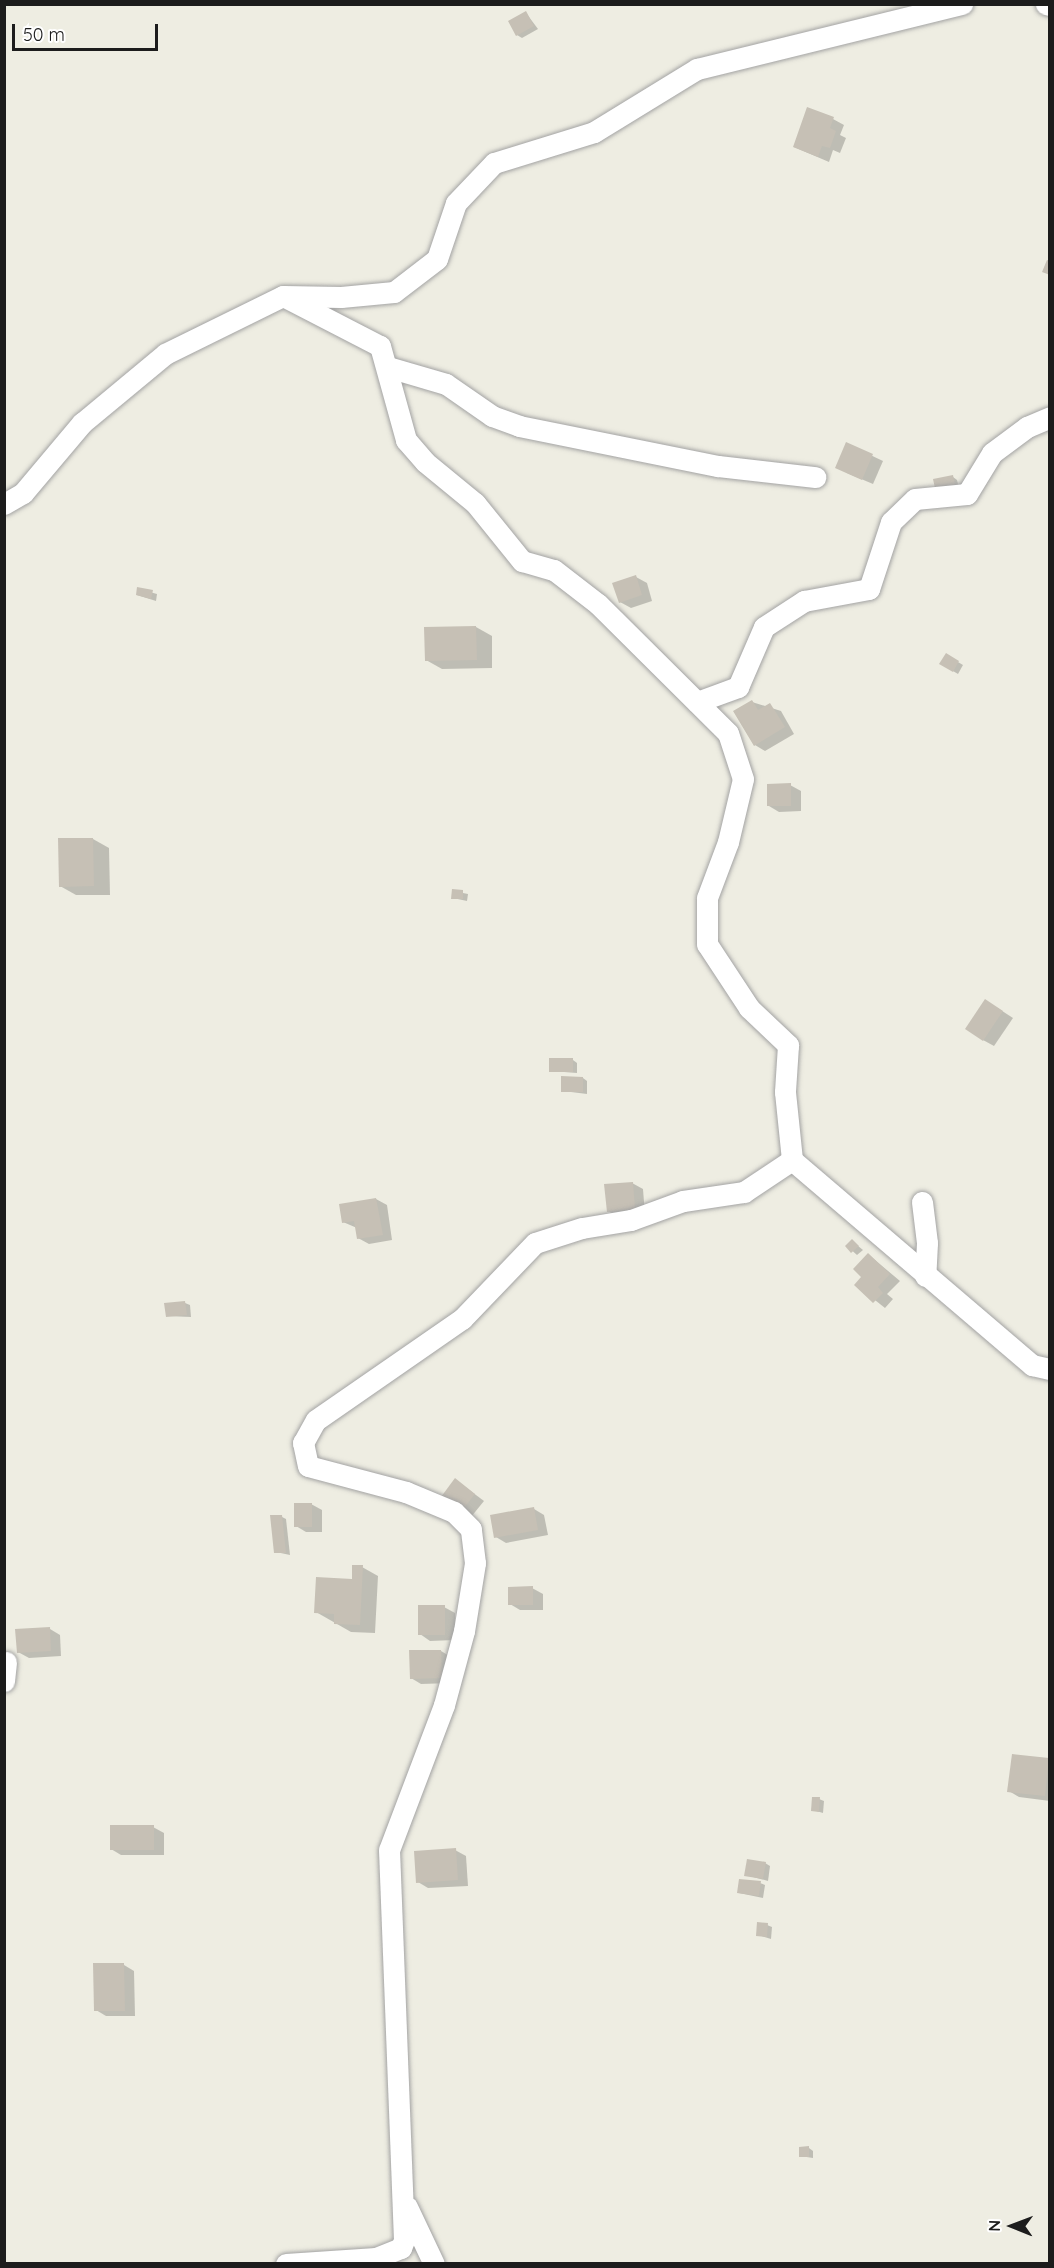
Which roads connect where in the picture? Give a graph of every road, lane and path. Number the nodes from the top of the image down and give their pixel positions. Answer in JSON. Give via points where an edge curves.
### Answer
{"nodes":[{"id":1,"x":962,"y":4,"type":"edge"},
{"id":2,"x":283,"y":296,"type":"junction"},
{"id":3,"x":388,"y":367,"type":"junction"},
{"id":4,"x":1050,"y":417,"type":"edge"},
{"id":5,"x":815,"y":477,"type":"dead end"},
{"id":6,"x":4,"y":504,"type":"edge"},
{"id":7,"x":697,"y":702,"type":"junction"},
{"id":8,"x":792,"y":1160,"type":"junction"},
{"id":9,"x":922,"y":1203,"type":"dead end"},
{"id":10,"x":925,"y":1276,"type":"junction"},
{"id":11,"x":1050,"y":1370,"type":"edge"},
{"id":12,"x":403,"y":2198,"type":"junction"},
{"id":13,"x":286,"y":2264,"type":"edge"},
{"id":14,"x":434,"y":2264,"type":"edge"}],
"edges":[{"from":1,"to":2,"type":"street","via":[[697,69],[594,132],[494,163],[456,203],[437,259],[394,292],[341,297]]},
{"from":2,"to":3,"type":"street","via":[[380,346]]},
{"from":2,"to":6,"type":"street","via":[[165,354],[82,423],[23,493]]},
{"from":3,"to":5,"type":"street","via":[[446,384],[492,416],[519,426],[718,466]]},
{"from":3,"to":7,"type":"street","via":[[406,440],[425,462],[475,502],[522,561],[554,570],[597,604]]},
{"from":4,"to":7,"type":"street","via":[[1027,427],[992,453],[967,494],[915,499],[891,522],[868,589],[804,601],[764,627],[738,687]]},
{"from":7,"to":8,"type":"street","via":[[728,733],[743,779],[728,842],[707,898],[707,944],[749,1008],[788,1045],[784,1092]]},
{"from":8,"to":10,"type":"street"},
{"from":8,"to":12,"type":"street","via":[[744,1192],[683,1201],[631,1220],[582,1228],[536,1243],[462,1319],[316,1420],[303,1443],[308,1466],[406,1492],[454,1512],[471,1529],[475,1563],[464,1632],[444,1705],[389,1850]]},
{"from":9,"to":10,"type":"street","via":[[927,1243]]},
{"from":10,"to":11,"type":"street","via":[[1032,1365]]},
{"from":12,"to":13,"type":"street","via":[[404,2240],[400,2248],[376,2258]]},
{"from":12,"to":14,"type":"street"}]}
